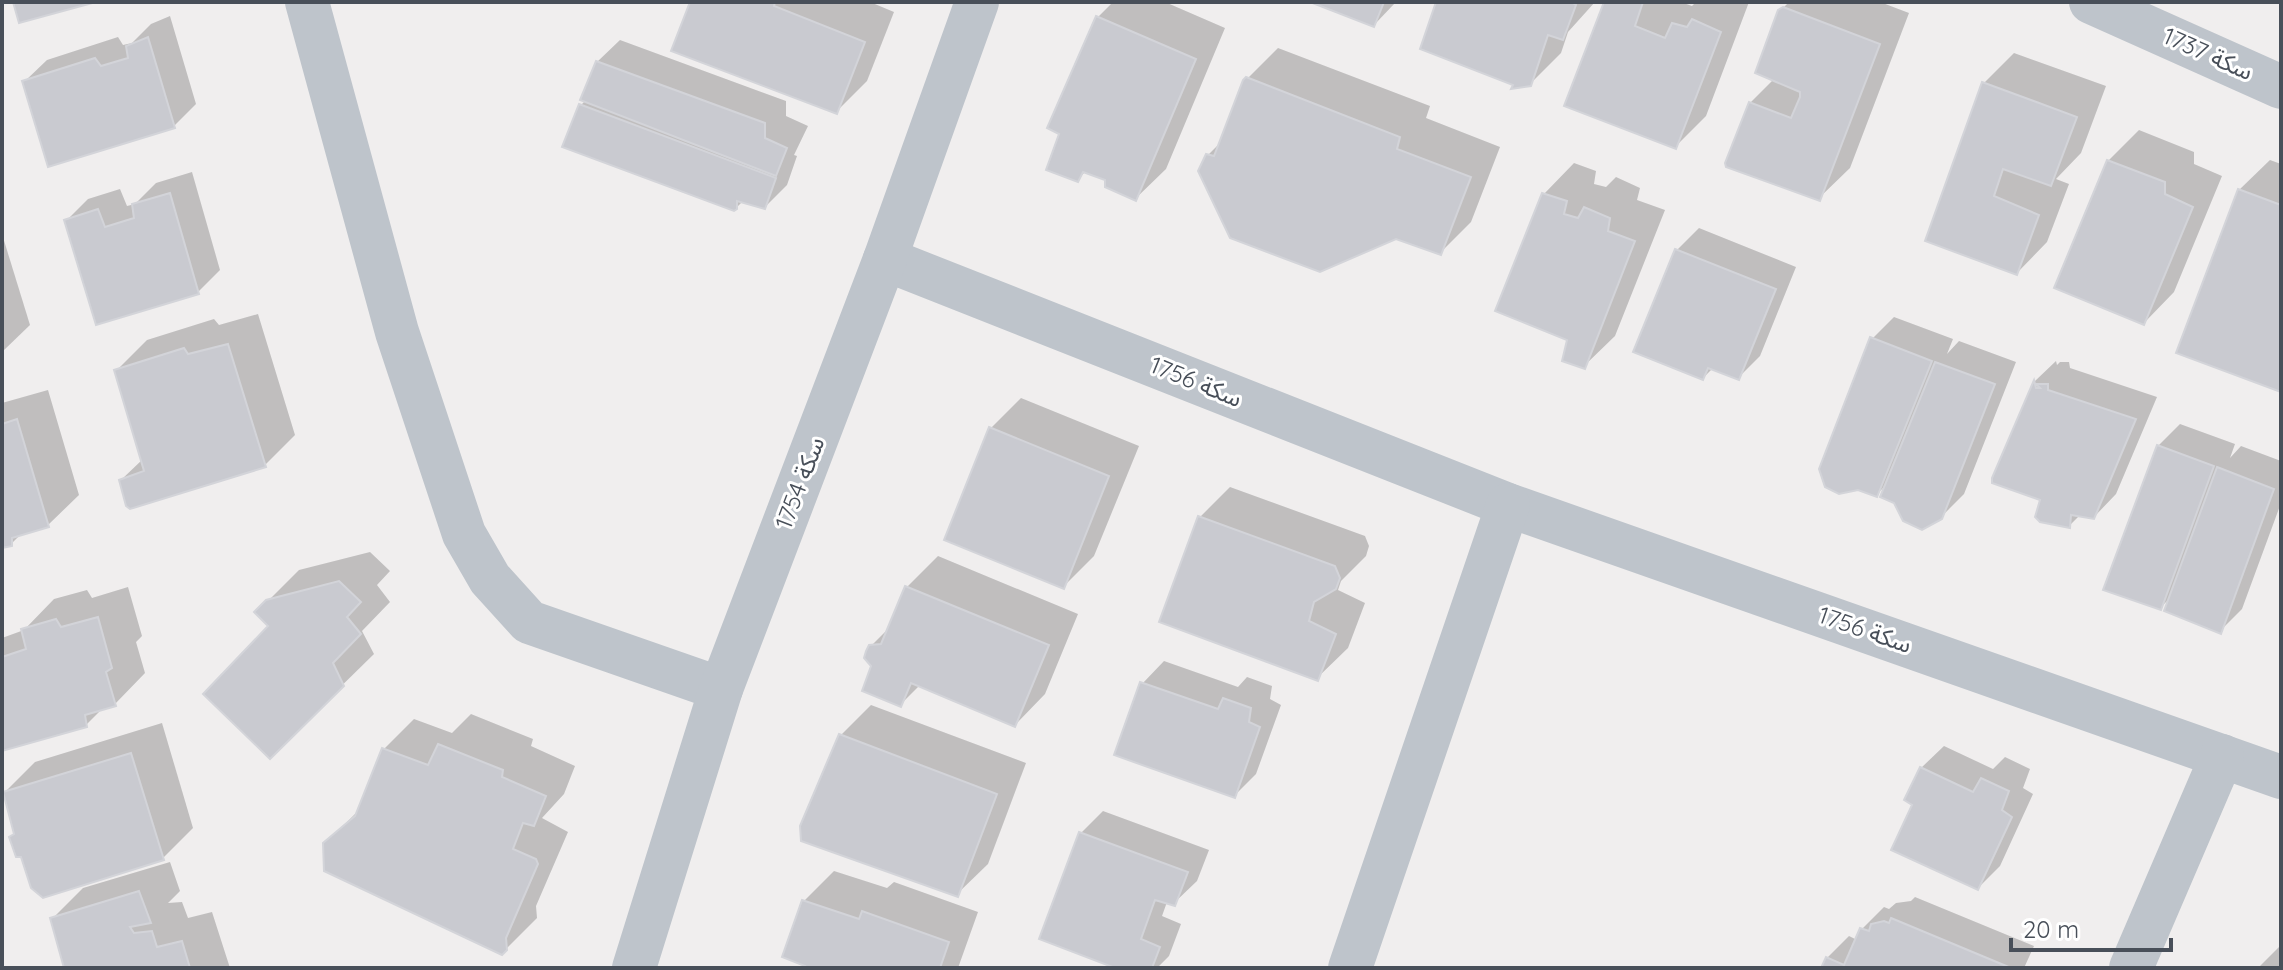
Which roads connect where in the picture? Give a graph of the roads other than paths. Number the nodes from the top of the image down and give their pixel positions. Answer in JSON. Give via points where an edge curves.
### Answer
{"nodes":[{"id":1,"x":307,"y":2,"type":"edge"},
{"id":2,"x":977,"y":2,"type":"edge"},
{"id":3,"x":2091,"y":2,"type":"edge"},
{"id":4,"x":2281,"y":87,"type":"edge"},
{"id":5,"x":885,"y":259,"type":"junction"},
{"id":6,"x":1508,"y":505,"type":"junction"},
{"id":7,"x":721,"y":689,"type":"junction"},
{"id":8,"x":2222,"y":756,"type":"junction"},
{"id":9,"x":2281,"y":777,"type":"edge"},
{"id":10,"x":634,"y":968,"type":"edge"},
{"id":11,"x":1350,"y":968,"type":"edge"},
{"id":12,"x":2131,"y":968,"type":"edge"}],
"edges":[{"from":1,"to":7,"type":"street","via":[[397,332],[464,534],[490,579],[529,622]]},
{"from":2,"to":5,"type":"street","name":"سكة 1754"},
{"from":3,"to":4,"type":"street","name":"سكة 1737"},
{"from":5,"to":6,"type":"street","name":"سكة 1756"},
{"from":5,"to":7,"type":"street","name":"سكة 1754"},
{"from":6,"to":8,"type":"street","name":"سكة 1756"},
{"from":6,"to":11,"type":"street"},
{"from":7,"to":10,"type":"street","name":"سكة 1754"},
{"from":8,"to":9,"type":"street","name":"سكة 1756"},
{"from":8,"to":12,"type":"street"}]}
